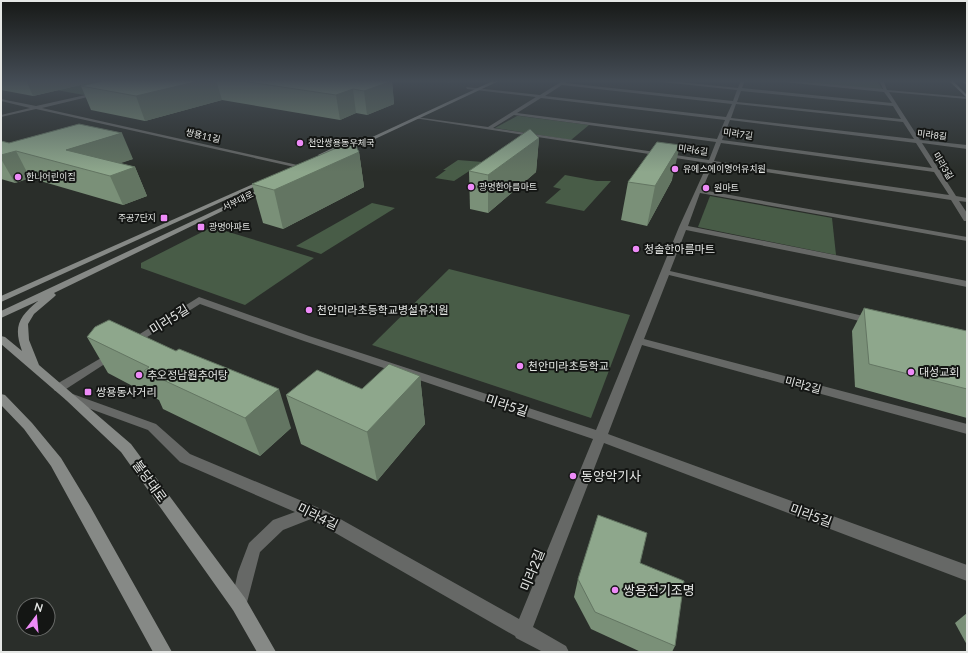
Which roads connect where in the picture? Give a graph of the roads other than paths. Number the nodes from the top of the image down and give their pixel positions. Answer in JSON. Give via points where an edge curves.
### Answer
{"nodes":[{"id":1,"x":27,"y":110,"type":"edge"},
{"id":2,"x":49,"y":110,"type":"edge"},
{"id":3,"x":433,"y":110,"type":"edge"},
{"id":4,"x":520,"y":110,"type":"edge"},
{"id":5,"x":657,"y":110,"type":"edge"},
{"id":6,"x":732,"y":110,"type":"edge"},
{"id":7,"x":810,"y":110,"type":"edge"},
{"id":8,"x":897,"y":110,"type":"edge"},
{"id":9,"x":417,"y":111,"type":"dead end"},
{"id":10,"x":514,"y":114,"type":"junction"},
{"id":11,"x":1,"y":116,"type":"edge"},
{"id":12,"x":403,"y":117,"type":"dead end"},
{"id":13,"x":416,"y":118,"type":"junction"},
{"id":14,"x":729,"y":119,"type":"junction"},
{"id":15,"x":904,"y":121,"type":"junction"},
{"id":16,"x":488,"y":129,"type":"junction"},
{"id":17,"x":354,"y":140,"type":"edge"},
{"id":18,"x":719,"y":141,"type":"junction"},
{"id":19,"x":918,"y":142,"type":"junction"},
{"id":20,"x":967,"y":147,"type":"edge"},
{"id":21,"x":337,"y":155,"type":"edge"},
{"id":22,"x":312,"y":159,"type":"edge"},
{"id":23,"x":711,"y":162,"type":"junction"},
{"id":24,"x":305,"y":167,"type":"joint"},
{"id":25,"x":935,"y":170,"type":"junction"},
{"id":26,"x":287,"y":171,"type":"edge"},
{"id":27,"x":698,"y":191,"type":"junction"},
{"id":28,"x":952,"y":198,"type":"junction"},
{"id":29,"x":967,"y":200,"type":"edge"},
{"id":30,"x":967,"y":219,"type":"edge"},
{"id":31,"x":683,"y":227,"type":"junction"},
{"id":32,"x":967,"y":239,"type":"edge"},
{"id":33,"x":665,"y":272,"type":"junction"},
{"id":34,"x":967,"y":284,"type":"edge"},
{"id":35,"x":31,"y":286,"type":"junction"},
{"id":36,"x":58,"y":288,"type":"junction"},
{"id":37,"x":1,"y":292,"type":"edge"},
{"id":38,"x":1,"y":299,"type":"edge"},
{"id":39,"x":1,"y":315,"type":"edge"},
{"id":40,"x":882,"y":324,"type":"edge"},
{"id":41,"x":1,"y":339,"type":"edge"},
{"id":42,"x":638,"y":341,"type":"junction"},
{"id":43,"x":37,"y":370,"type":"junction"},
{"id":44,"x":59,"y":388,"type":"junction"},
{"id":45,"x":70,"y":397,"type":"junction"},
{"id":46,"x":1,"y":398,"type":"edge"},
{"id":47,"x":967,"y":429,"type":"edge"},
{"id":48,"x":600,"y":436,"type":"junction"},
{"id":49,"x":311,"y":512,"type":"junction"},
{"id":50,"x":967,"y":573,"type":"edge"},
{"id":51,"x":239,"y":604,"type":"junction"},
{"id":52,"x":522,"y":632,"type":"junction"},
{"id":53,"x":164,"y":652,"type":"edge"},
{"id":54,"x":267,"y":652,"type":"edge"},
{"id":55,"x":560,"y":652,"type":"edge"}],
"edges":[{"from":1,"to":11,"type":"street"},
{"from":2,"to":24,"type":"street","name":"쌍용11길"},
{"from":3,"to":13,"type":"main road"},
{"from":4,"to":10,"type":"street"},
{"from":5,"to":14,"type":"street","name":"미라8길"},
{"from":6,"to":14,"type":"street","name":"미라2길"},
{"from":7,"to":15,"type":"street"},
{"from":8,"to":15,"type":"street","name":"미라3길"},
{"from":9,"to":12,"type":"main road"},
{"from":10,"to":16,"type":"street"},
{"from":10,"to":18,"type":"street","name":"미라7길"},
{"from":13,"to":16,"type":"street","name":"미라6길"},
{"from":13,"to":21,"type":"main road"},
{"from":14,"to":18,"type":"street","name":"미라2길"},
{"from":14,"to":19,"type":"street","name":"미라8길"},
{"from":15,"to":19,"type":"street","name":"미라3길"},
{"from":16,"to":23,"type":"street","name":"미라6길"},
{"from":17,"to":22,"type":"main road"},
{"from":18,"to":23,"type":"street","name":"미라2길"},
{"from":18,"to":25,"type":"street","name":"미라7길"},
{"from":19,"to":20,"type":"street","name":"미라8길"},
{"from":19,"to":25,"type":"street","name":"미라3길"},
{"from":23,"to":27,"type":"street","name":"미라2길"},
{"from":23,"to":28,"type":"street","name":"미라6길"},
{"from":24,"to":26,"type":"main road"},
{"from":25,"to":28,"type":"street","name":"미라3길"},
{"from":27,"to":31,"type":"street","name":"미라2길"},
{"from":27,"to":32,"type":"street"},
{"from":28,"to":29,"type":"street","name":"미라6길"},
{"from":28,"to":30,"type":"street","name":"미라3길"},
{"from":31,"to":33,"type":"street","name":"미라2길"},
{"from":31,"to":34,"type":"street"},
{"from":33,"to":40,"type":"street"},
{"from":33,"to":42,"type":"street","name":"미라2길"},
{"from":35,"to":36,"type":"main road","name":"서부대로","via":[[275,180]]},
{"from":35,"to":37,"type":"main road"},
{"from":35,"to":38,"type":"main road","name":"서부대로"},
{"from":36,"to":39,"type":"main road","name":"서부대로"},
{"from":36,"to":43,"type":"main road","via":[[23,324],[24,346]]},
{"from":41,"to":43,"type":"main road","name":"불당대로"},
{"from":42,"to":47,"type":"street","name":"미라2길"},
{"from":42,"to":48,"type":"street","name":"미라2길"},
{"from":43,"to":44,"type":"main road","name":"불당대로"},
{"from":44,"to":45,"type":"main road","name":"불당대로"},
{"from":44,"to":48,"type":"street","name":"미라5길","via":[[199,300]]},
{"from":45,"to":49,"type":"street","name":"미라4길","via":[[152,427],[185,458]]},
{"from":45,"to":51,"type":"main road","name":"불당대로","via":[[126,448]]},
{"from":46,"to":53,"type":"main road","via":[[28,426],[56,462]]},
{"from":48,"to":50,"type":"street","name":"미라5길"},
{"from":48,"to":52,"type":"street","name":"미라2길"},
{"from":49,"to":51,"type":"street","via":[[278,525],[254,548]]},
{"from":49,"to":52,"type":"street","name":"미라4길"},
{"from":51,"to":54,"type":"main road","name":"불당대로"},
{"from":52,"to":55,"type":"street","name":"미라4길"}]}
